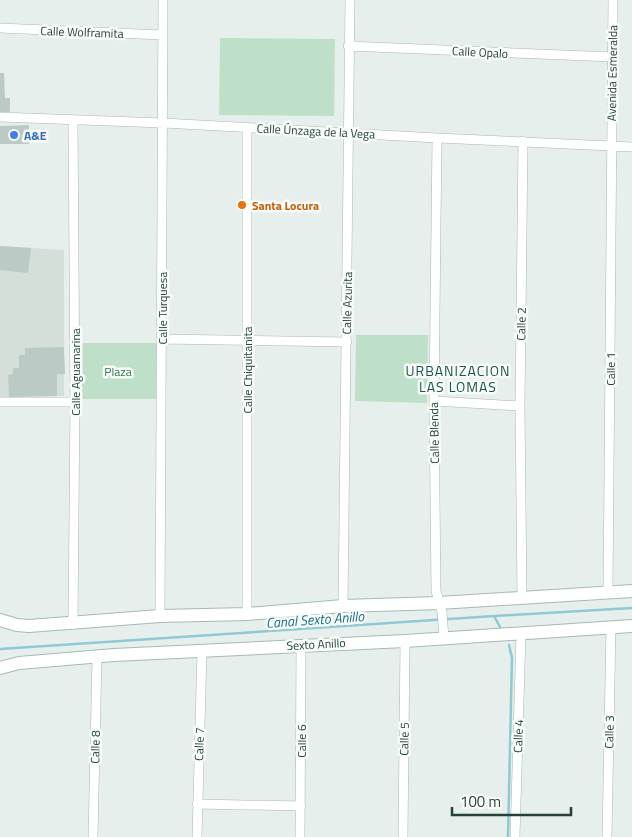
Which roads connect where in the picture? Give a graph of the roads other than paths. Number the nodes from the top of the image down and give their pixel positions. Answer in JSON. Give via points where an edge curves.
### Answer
{"nodes":[{"id":1,"x":163,"y":0,"type":"edge"},
{"id":2,"x":350,"y":0,"type":"edge"},
{"id":3,"x":613,"y":0,"type":"edge"},
{"id":4,"x":0,"y":28,"type":"edge"},
{"id":5,"x":163,"y":35,"type":"junction"},
{"id":6,"x":348,"y":46,"type":"junction"},
{"id":7,"x":613,"y":57,"type":"junction"},
{"id":8,"x":0,"y":117,"type":"edge"},
{"id":9,"x":73,"y":120,"type":"junction"},
{"id":10,"x":163,"y":123,"type":"junction"},
{"id":11,"x":246,"y":127,"type":"junction"},
{"id":12,"x":349,"y":133,"type":"junction"},
{"id":13,"x":437,"y":138,"type":"junction"},
{"id":14,"x":523,"y":141,"type":"junction"},
{"id":15,"x":611,"y":146,"type":"junction"},
{"id":16,"x":632,"y":147,"type":"edge"},
{"id":17,"x":162,"y":339,"type":"junction"},
{"id":18,"x":247,"y":340,"type":"junction"},
{"id":19,"x":347,"y":342,"type":"junction"},
{"id":20,"x":434,"y":401,"type":"junction"},
{"id":21,"x":0,"y":402,"type":"edge"},
{"id":22,"x":75,"y":402,"type":"junction"},
{"id":23,"x":520,"y":406,"type":"junction"},
{"id":24,"x":632,"y":591,"type":"edge"},
{"id":25,"x":608,"y":592,"type":"junction"},
{"id":26,"x":522,"y":598,"type":"junction"},
{"id":27,"x":343,"y":606,"type":"junction"},
{"id":28,"x":440,"y":608,"type":"junction"},
{"id":29,"x":247,"y":614,"type":"junction"},
{"id":30,"x":160,"y":616,"type":"junction"},
{"id":31,"x":0,"y":620,"type":"edge"},
{"id":32,"x":73,"y":624,"type":"junction"},
{"id":33,"x":632,"y":626,"type":"edge"},
{"id":34,"x":611,"y":627,"type":"junction"},
{"id":35,"x":443,"y":633,"type":"junction"},
{"id":36,"x":521,"y":634,"type":"junction"},
{"id":37,"x":405,"y":641,"type":"junction"},
{"id":38,"x":301,"y":645,"type":"junction"},
{"id":39,"x":202,"y":651,"type":"junction"},
{"id":40,"x":96,"y":656,"type":"junction"},
{"id":41,"x":0,"y":668,"type":"edge"},
{"id":42,"x":197,"y":804,"type":"junction"},
{"id":43,"x":301,"y":806,"type":"junction"},
{"id":44,"x":93,"y":837,"type":"edge"},
{"id":45,"x":198,"y":837,"type":"edge"},
{"id":46,"x":300,"y":837,"type":"edge"},
{"id":47,"x":403,"y":837,"type":"edge"},
{"id":48,"x":515,"y":837,"type":"edge"},
{"id":49,"x":607,"y":837,"type":"edge"}],
"edges":[{"from":1,"to":5,"type":"street","name":"Calle Turquesa"},
{"from":2,"to":6,"type":"street","name":"Calle Azurita"},
{"from":3,"to":7,"type":"street","name":"Avenida Esmeralda"},
{"from":4,"to":5,"type":"street","name":"Calle Wolframita"},
{"from":5,"to":10,"type":"street","name":"Calle Turquesa"},
{"from":6,"to":7,"type":"street","name":"Calle Opalo"},
{"from":6,"to":12,"type":"street","name":"Calle Azurita"},
{"from":7,"to":15,"type":"street","name":"Avenida Esmeralda"},
{"from":8,"to":9,"type":"street","name":"Calle Únzaga de la Vega"},
{"from":9,"to":10,"type":"street","name":"Calle Únzaga de la Vega"},
{"from":9,"to":22,"type":"street","name":"Calle Aguamarina"},
{"from":10,"to":11,"type":"street","name":"Calle Únzaga de la Vega"},
{"from":10,"to":17,"type":"street","name":"Calle Turquesa"},
{"from":11,"to":12,"type":"street","name":"Calle Únzaga de la Vega"},
{"from":11,"to":18,"type":"street","name":"Calle Chiquitanita"},
{"from":12,"to":13,"type":"street","name":"Calle Únzaga de la Vega"},
{"from":12,"to":19,"type":"street","name":"Calle Azurita"},
{"from":13,"to":14,"type":"street","name":"Calle Únzaga de la Vega"},
{"from":13,"to":20,"type":"street","name":"Calle Blenda"},
{"from":14,"to":15,"type":"street","name":"Calle Únzaga de la Vega"},
{"from":14,"to":23,"type":"street","name":"Calle 2"},
{"from":15,"to":16,"type":"street","name":"Calle Únzaga de la Vega"},
{"from":15,"to":25,"type":"street","name":"Calle 1"},
{"from":17,"to":18,"type":"street"},
{"from":17,"to":30,"type":"street","name":"Calle Turquesa"},
{"from":18,"to":19,"type":"street"},
{"from":18,"to":29,"type":"street","name":"Calle Chiquitanita"},
{"from":19,"to":27,"type":"street","name":"Calle Azurita"},
{"from":20,"to":23,"type":"street"},
{"from":20,"to":28,"type":"street","name":"Calle Blenda","via":[[436,591]]},
{"from":21,"to":22,"type":"street"},
{"from":22,"to":32,"type":"street","name":"Calle Aguamarina"},
{"from":23,"to":26,"type":"street","name":"Calle 2"},
{"from":24,"to":25,"type":"main road"},
{"from":25,"to":26,"type":"main road"},
{"from":26,"to":28,"type":"main road"},
{"from":27,"to":28,"type":"main road"},
{"from":27,"to":29,"type":"main road"},
{"from":28,"to":35,"type":"street","name":"Calle Blenda"},
{"from":29,"to":30,"type":"main road"},
{"from":30,"to":32,"type":"main road"},
{"from":31,"to":32,"type":"main road","via":[[29,626]]},
{"from":33,"to":34,"type":"main road","name":"Sexto Anillo"},
{"from":34,"to":36,"type":"main road","name":"Sexto Anillo"},
{"from":34,"to":49,"type":"street","name":"Calle 3"},
{"from":35,"to":36,"type":"main road","name":"Sexto Anillo"},
{"from":35,"to":37,"type":"main road","name":"Sexto Anillo"},
{"from":36,"to":48,"type":"street","name":"Calle 4"},
{"from":37,"to":38,"type":"main road","name":"Sexto Anillo"},
{"from":37,"to":47,"type":"street","name":"Calle 5"},
{"from":38,"to":39,"type":"main road","name":"Sexto Anillo"},
{"from":38,"to":43,"type":"street","name":"Calle 6"},
{"from":39,"to":40,"type":"main road","name":"Sexto Anillo"},
{"from":39,"to":42,"type":"street","name":"Calle 7"},
{"from":40,"to":41,"type":"main road","name":"Sexto Anillo","via":[[19,663]]},
{"from":40,"to":44,"type":"street","name":"Calle 8"},
{"from":42,"to":43,"type":"street"},
{"from":42,"to":45,"type":"street","name":"Calle 7"},
{"from":43,"to":46,"type":"street","name":"Calle 6"}]}
